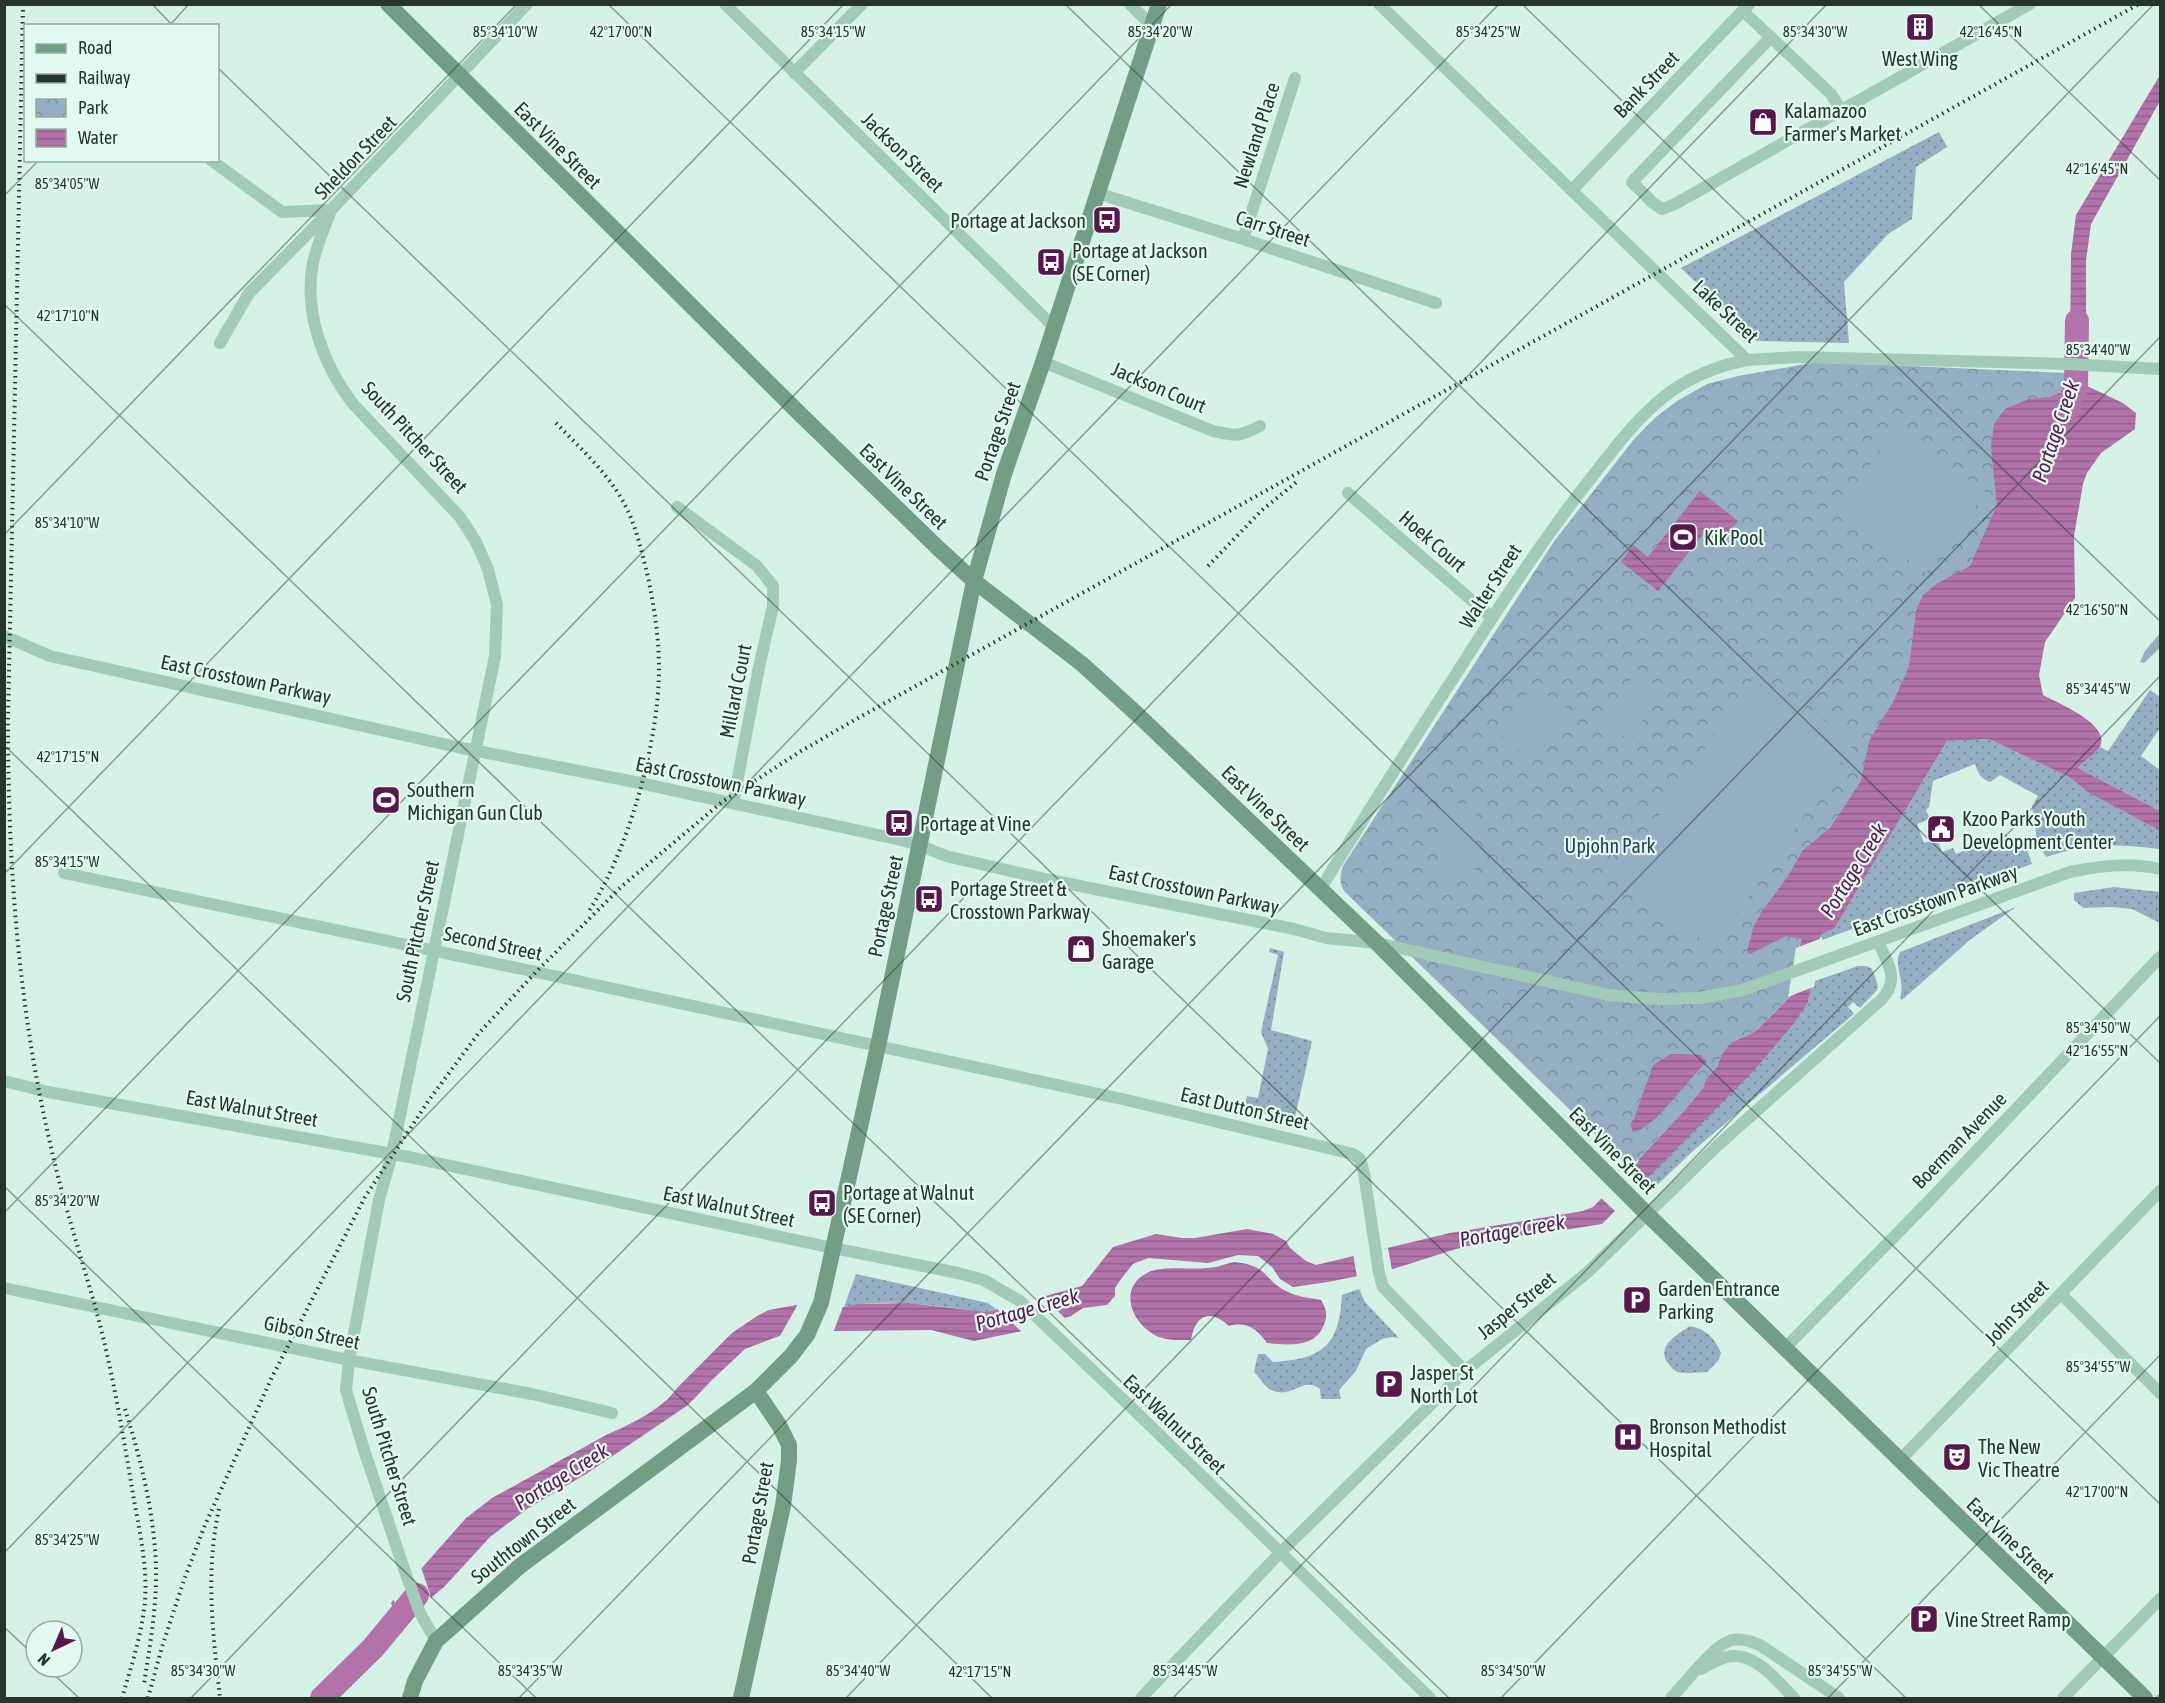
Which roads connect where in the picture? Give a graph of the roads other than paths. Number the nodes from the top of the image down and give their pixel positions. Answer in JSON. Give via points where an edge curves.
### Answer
{"nodes":[{"id":1,"x":388,"y":4,"type":"edge"},
{"id":2,"x":527,"y":4,"type":"edge"},
{"id":3,"x":724,"y":4,"type":"edge"},
{"id":4,"x":862,"y":4,"type":"edge"},
{"id":5,"x":1130,"y":4,"type":"edge"},
{"id":6,"x":1159,"y":4,"type":"edge"},
{"id":7,"x":1379,"y":4,"type":"edge"},
{"id":8,"x":2030,"y":4,"type":"edge"},
{"id":9,"x":1746,"y":8,"type":"edge"},
{"id":10,"x":1152,"y":26,"type":"junction"},
{"id":11,"x":1771,"y":38,"type":"junction"},
{"id":12,"x":794,"y":73,"type":"junction"},
{"id":13,"x":459,"y":75,"type":"junction"},
{"id":14,"x":1295,"y":78,"type":"dead end"},
{"id":15,"x":1841,"y":110,"type":"junction"},
{"id":16,"x":214,"y":162,"type":"edge"},
{"id":17,"x":1572,"y":190,"type":"junction"},
{"id":18,"x":1097,"y":193,"type":"junction"},
{"id":19,"x":331,"y":210,"type":"junction"},
{"id":20,"x":1243,"y":238,"type":"junction"},
{"id":21,"x":1436,"y":303,"type":"dead end"},
{"id":22,"x":1054,"y":327,"type":"junction"},
{"id":23,"x":220,"y":343,"type":"dead end"},
{"id":24,"x":1747,"y":360,"type":"junction"},
{"id":25,"x":1043,"y":362,"type":"junction"},
{"id":26,"x":2160,"y":369,"type":"edge"},
{"id":27,"x":1260,"y":426,"type":"dead end"},
{"id":28,"x":1348,"y":493,"type":"dead end"},
{"id":29,"x":677,"y":507,"type":"dead end"},
{"id":30,"x":974,"y":581,"type":"junction"},
{"id":31,"x":1492,"y":618,"type":"junction"},
{"id":32,"x":4,"y":636,"type":"edge"},
{"id":33,"x":476,"y":751,"type":"junction"},
{"id":34,"x":733,"y":803,"type":"junction"},
{"id":35,"x":919,"y":845,"type":"junction"},
{"id":36,"x":2160,"y":869,"type":"edge"},
{"id":37,"x":64,"y":873,"type":"dead end"},
{"id":38,"x":1320,"y":890,"type":"junction"},
{"id":39,"x":1878,"y":942,"type":"junction"},
{"id":40,"x":1377,"y":943,"type":"junction"},
{"id":41,"x":434,"y":951,"type":"junction"},
{"id":42,"x":2160,"y":957,"type":"edge"},
{"id":43,"x":878,"y":1046,"type":"junction"},
{"id":44,"x":4,"y":1081,"type":"edge"},
{"id":45,"x":392,"y":1154,"type":"junction"},
{"id":46,"x":2160,"y":1191,"type":"edge"},
{"id":47,"x":1647,"y":1214,"type":"junction"},
{"id":48,"x":833,"y":1248,"type":"junction"},
{"id":49,"x":4,"y":1287,"type":"edge"},
{"id":50,"x":2061,"y":1294,"type":"junction"},
{"id":51,"x":1785,"y":1348,"type":"junction"},
{"id":52,"x":349,"y":1360,"type":"junction"},
{"id":53,"x":1465,"y":1371,"type":"junction"},
{"id":54,"x":756,"y":1391,"type":"junction"},
{"id":55,"x":2160,"y":1393,"type":"edge"},
{"id":56,"x":612,"y":1413,"type":"dead end"},
{"id":57,"x":1899,"y":1461,"type":"junction"},
{"id":58,"x":1280,"y":1553,"type":"junction"},
{"id":59,"x":2160,"y":1599,"type":"edge"},
{"id":60,"x":436,"y":1641,"type":"junction"},
{"id":61,"x":2103,"y":1657,"type":"junction"},
{"id":62,"x":1697,"y":1670,"type":"junction"},
{"id":63,"x":410,"y":1698,"type":"edge"},
{"id":64,"x":741,"y":1698,"type":"edge"},
{"id":65,"x":1141,"y":1698,"type":"edge"},
{"id":66,"x":1430,"y":1698,"type":"edge"},
{"id":67,"x":1671,"y":1698,"type":"edge"},
{"id":68,"x":1794,"y":1698,"type":"edge"},
{"id":69,"x":1839,"y":1698,"type":"edge"},
{"id":70,"x":2063,"y":1698,"type":"edge"},
{"id":71,"x":2145,"y":1698,"type":"edge"}],
"edges":[{"from":1,"to":13,"type":"street","name":"East Vine Street"},
{"from":2,"to":13,"type":"street","name":"Sheldon Street"},
{"from":3,"to":12,"type":"street","name":"Jackson Street"},
{"from":4,"to":12,"type":"street"},
{"from":5,"to":10,"type":"street"},
{"from":6,"to":10,"type":"street","name":"Portage Street"},
{"from":7,"to":17,"type":"street","name":"Lake Street"},
{"from":8,"to":15,"type":"street"},
{"from":9,"to":11,"type":"street"},
{"from":9,"to":17,"type":"street","name":"Bank Street"},
{"from":10,"to":18,"type":"street","name":"Portage Street"},
{"from":11,"to":15,"type":"street","via":[[1831,94]]},
{"from":11,"to":15,"type":"street","via":[[1632,182],[1662,209]]},
{"from":12,"to":22,"type":"street","name":"Jackson Street"},
{"from":13,"to":19,"type":"street","name":"Sheldon Street"},
{"from":13,"to":30,"type":"street","name":"East Vine Street"},
{"from":14,"to":20,"type":"street","name":"Newland Place"},
{"from":16,"to":19,"type":"street","via":[[282,212]]},
{"from":17,"to":24,"type":"street","name":"Lake Street"},
{"from":18,"to":20,"type":"street","name":"Carr Street"},
{"from":18,"to":22,"type":"street","name":"Portage Street"},
{"from":19,"to":23,"type":"street","name":"Sheldon Street","via":[[249,292]]},
{"from":19,"to":33,"type":"street","name":"South Pitcher Street","via":[[319,240],[312,286],[316,330],[327,363],[354,405],[460,517],[488,569],[497,605],[495,653]]},
{"from":20,"to":21,"type":"street","name":"Carr Street"},
{"from":22,"to":25,"type":"street","name":"Portage Street"},
{"from":24,"to":26,"type":"street","name":"Lake Street","via":[[1798,357]]},
{"from":24,"to":31,"type":"street","name":"Walter Street","via":[[1680,384],[1647,411],[1563,514]]},
{"from":25,"to":27,"type":"street","name":"Jackson Court","via":[[1213,431],[1243,435]]},
{"from":25,"to":30,"type":"street","name":"Portage Street","via":[[1004,474]]},
{"from":28,"to":31,"type":"street","name":"Hoek Court"},
{"from":29,"to":34,"type":"street","name":"Millard Court","via":[[758,566],[772,586],[773,606]]},
{"from":30,"to":35,"type":"street","name":"Portage Street"},
{"from":30,"to":38,"type":"street","name":"East Vine Street","via":[[1090,672]]},
{"from":31,"to":38,"type":"street","name":"Walter Street"},
{"from":32,"to":33,"type":"street","name":"East Crosstown Parkway","via":[[50,656]]},
{"from":33,"to":34,"type":"street","name":"East Crosstown Parkway"},
{"from":33,"to":41,"type":"street","name":"South Pitcher Street"},
{"from":34,"to":35,"type":"street","name":"East Crosstown Parkway"},
{"from":35,"to":40,"type":"street","name":"East Crosstown Parkway","via":[[946,856],[1050,879],[1326,938]]},
{"from":35,"to":43,"type":"street","name":"Portage Street"},
{"from":36,"to":39,"type":"street","name":"East Crosstown Parkway","via":[[2120,865],[2070,872]]},
{"from":37,"to":41,"type":"street","name":"Second Street"},
{"from":38,"to":40,"type":"street","name":"East Vine Street"},
{"from":39,"to":40,"type":"street","name":"East Crosstown Parkway","via":[[1792,974],[1700,998],[1609,995]]},
{"from":39,"to":47,"type":"street","name":"Jasper Street","via":[[1891,973],[1890,991]]},
{"from":40,"to":47,"type":"street","name":"East Vine Street"},
{"from":41,"to":43,"type":"street","name":"Second Street"},
{"from":41,"to":45,"type":"street","name":"South Pitcher Street"},
{"from":42,"to":51,"type":"street","name":"Boerman Avenue"},
{"from":43,"to":48,"type":"street","name":"Portage Street"},
{"from":43,"to":53,"type":"street","name":"East Dutton Street","via":[[1353,1154],[1360,1159],[1364,1173],[1383,1287]]},
{"from":44,"to":45,"type":"street","name":"East Walnut Street"},
{"from":45,"to":48,"type":"street","name":"East Walnut Street"},
{"from":45,"to":52,"type":"street","name":"South Pitcher Street","via":[[379,1200]]},
{"from":46,"to":50,"type":"street","name":"John Street"},
{"from":47,"to":51,"type":"street","name":"East Vine Street"},
{"from":47,"to":53,"type":"street","name":"Jasper Street","via":[[1588,1272]]},
{"from":48,"to":54,"type":"street","name":"Portage Street","via":[[821,1303],[807,1335]]},
{"from":48,"to":58,"type":"street","name":"East Walnut Street","via":[[984,1280],[1020,1301]]},
{"from":49,"to":52,"type":"street","name":"Gibson Street"},
{"from":50,"to":55,"type":"street"},
{"from":50,"to":57,"type":"street","name":"John Street"},
{"from":51,"to":57,"type":"street","name":"East Vine Street"},
{"from":52,"to":56,"type":"street","name":"Gibson Street"},
{"from":52,"to":60,"type":"street","name":"South Pitcher Street","via":[[346,1390],[352,1414],[420,1613]]},
{"from":53,"to":58,"type":"street","name":"Jasper Street"},
{"from":54,"to":60,"type":"street","name":"Southtown Street","via":[[520,1566]]},
{"from":54,"to":64,"type":"street","name":"Portage Street","via":[[789,1445],[789,1460],[783,1506]]},
{"from":57,"to":61,"type":"street","name":"East Vine Street"},
{"from":58,"to":65,"type":"street","name":"Jasper Street"},
{"from":58,"to":66,"type":"street","name":"East Walnut Street"},
{"from":59,"to":61,"type":"street"},
{"from":60,"to":63,"type":"street"},
{"from":61,"to":70,"type":"street"},
{"from":61,"to":71,"type":"street","name":"East Vine Street"},
{"from":62,"to":67,"type":"street"},
{"from":62,"to":68,"type":"street","via":[[1728,1657],[1746,1658]]},
{"from":62,"to":69,"type":"street","via":[[1722,1645],[1746,1640],[1760,1645]]}]}
